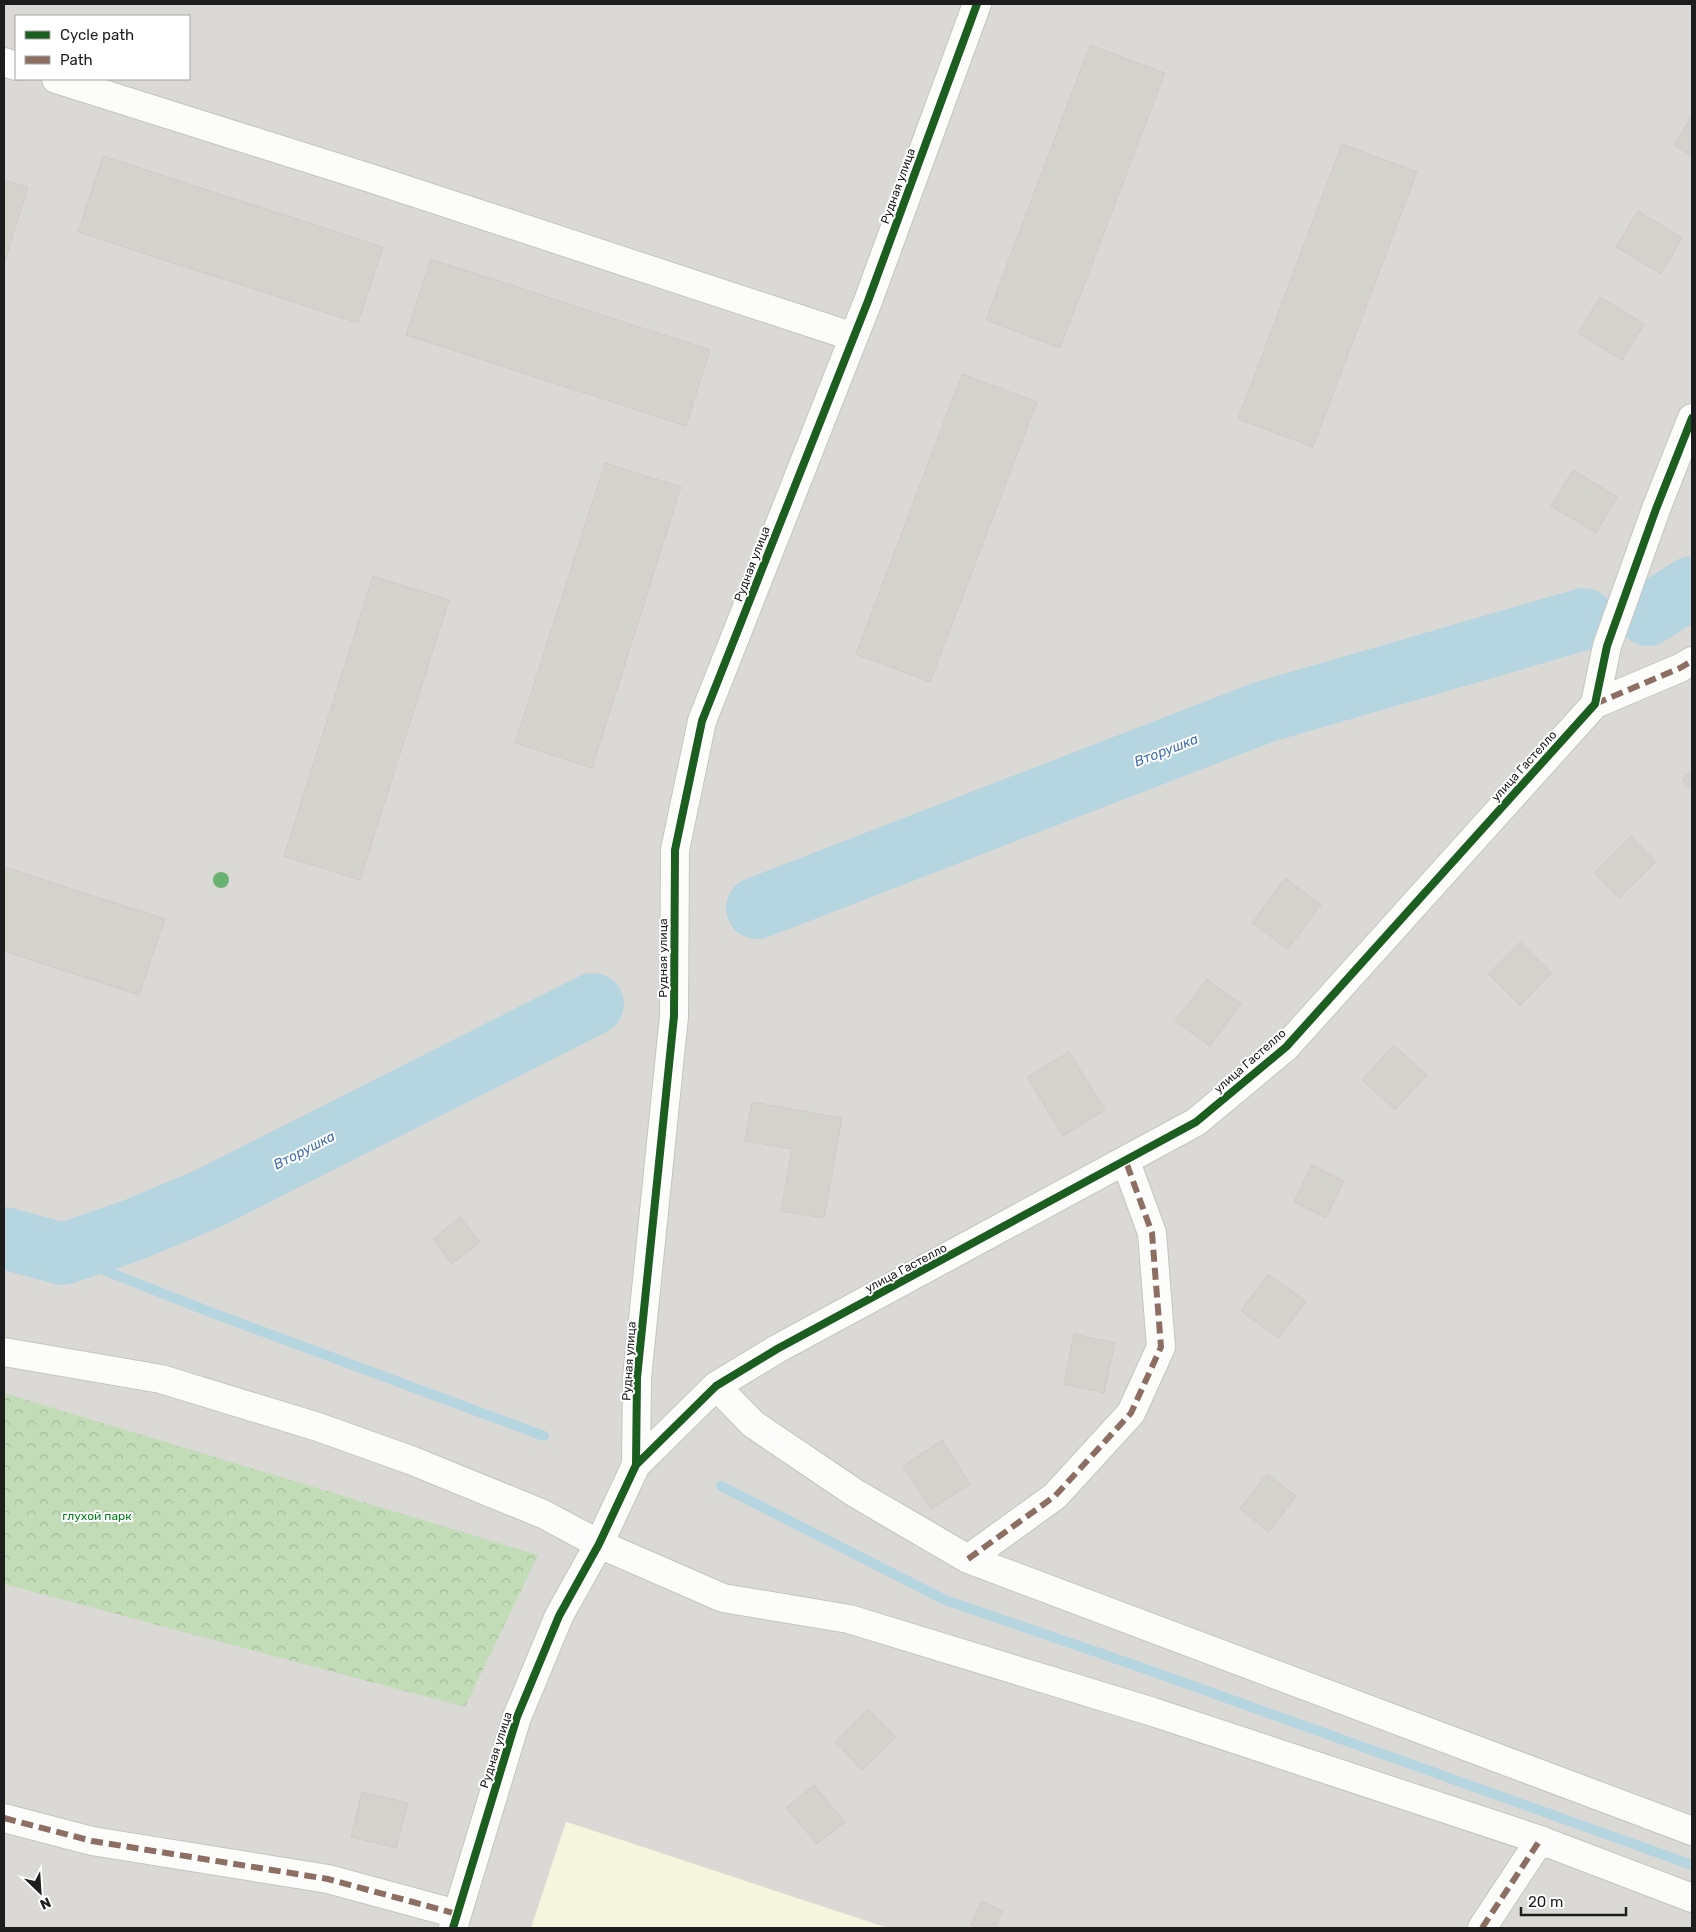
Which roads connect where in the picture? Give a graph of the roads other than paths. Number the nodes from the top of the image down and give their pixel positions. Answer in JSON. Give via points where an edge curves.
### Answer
{"nodes":[{"id":1,"x":977,"y":4,"type":"edge"},
{"id":2,"x":59,"y":80,"type":"edge"},
{"id":3,"x":854,"y":337,"type":"junction"},
{"id":4,"x":1692,"y":418,"type":"edge"},
{"id":5,"x":1692,"y":661,"type":"edge"},
{"id":6,"x":1595,"y":704,"type":"junction"},
{"id":7,"x":1126,"y":1162,"type":"junction"},
{"id":8,"x":4,"y":1352,"type":"edge"},
{"id":9,"x":716,"y":1386,"type":"junction"},
{"id":10,"x":636,"y":1465,"type":"junction"},
{"id":11,"x":599,"y":1544,"type":"junction"},
{"id":12,"x":968,"y":1559,"type":"junction"},
{"id":13,"x":4,"y":1818,"type":"edge"},
{"id":14,"x":1692,"y":1831,"type":"edge"},
{"id":15,"x":1540,"y":1840,"type":"junction"},
{"id":16,"x":1692,"y":1898,"type":"edge"},
{"id":17,"x":455,"y":1921,"type":"edge"},
{"id":18,"x":1482,"y":1928,"type":"edge"}],
"edges":[{"from":1,"to":3,"type":"street","name":"Рудная улица"},
{"from":2,"to":3,"type":"street"},
{"from":3,"to":10,"type":"street","name":"Рудная улица","via":[[702,721],[675,850],[674,1016],[637,1378]]},
{"from":4,"to":6,"type":"street","via":[[1607,646]]},
{"from":5,"to":6,"type":"street"},
{"from":6,"to":7,"type":"street","name":"улица Гастелло","via":[[1286,1047],[1196,1122]]},
{"from":7,"to":9,"type":"street","name":"улица Гастелло"},
{"from":7,"to":12,"type":"street","via":[[1152,1233],[1162,1347],[1132,1413],[1055,1496]]},
{"from":8,"to":11,"type":"street","via":[[161,1379],[318,1427],[543,1514]]},
{"from":9,"to":10,"type":"street","name":"улица Гастелло"},
{"from":9,"to":12,"type":"street","via":[[753,1424],[856,1493]]},
{"from":10,"to":11,"type":"street","name":"Рудная улица"},
{"from":11,"to":15,"type":"street","via":[[723,1598],[849,1619],[1153,1712]]},
{"from":11,"to":17,"type":"street","name":"Рудная улица","via":[[559,1616],[517,1717]]},
{"from":12,"to":14,"type":"street"},
{"from":13,"to":17,"type":"street","via":[[92,1841],[328,1879]]},
{"from":15,"to":16,"type":"street"},
{"from":15,"to":18,"type":"street"}]}
